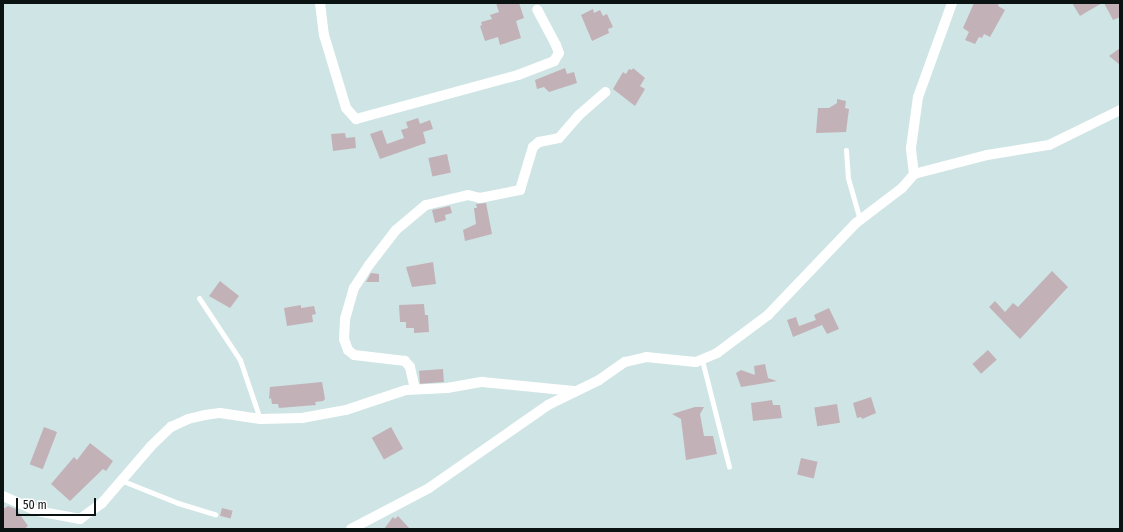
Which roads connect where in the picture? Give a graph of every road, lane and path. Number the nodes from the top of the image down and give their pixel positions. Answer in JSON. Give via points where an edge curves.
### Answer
{"nodes":[{"id":1,"x":320,"y":3,"type":"edge"},
{"id":2,"x":952,"y":3,"type":"edge"},
{"id":3,"x":537,"y":10,"type":"dead end"},
{"id":4,"x":605,"y":92,"type":"dead end"},
{"id":5,"x":1120,"y":110,"type":"edge"},
{"id":6,"x":846,"y":150,"type":"dead end"},
{"id":7,"x":914,"y":174,"type":"junction"},
{"id":8,"x":860,"y":220,"type":"junction"},
{"id":9,"x":199,"y":298,"type":"dead end"},
{"id":10,"x":702,"y":360,"type":"junction"},
{"id":11,"x":415,"y":389,"type":"junction"},
{"id":12,"x":574,"y":391,"type":"junction"},
{"id":13,"x":260,"y":419,"type":"junction"},
{"id":14,"x":729,"y":467,"type":"dead end"},
{"id":15,"x":124,"y":481,"type":"junction"},
{"id":16,"x":3,"y":496,"type":"edge"},
{"id":17,"x":215,"y":514,"type":"dead end"},
{"id":18,"x":351,"y":529,"type":"edge"}],
"edges":[{"from":1,"to":3,"type":"street","via":[[324,35],[346,108],[356,119],[518,75],[554,61],[559,53]]},
{"from":2,"to":7,"type":"street","via":[[918,97],[911,148]]},
{"from":4,"to":11,"type":"street","via":[[579,115],[559,138],[540,142],[533,147],[520,190],[480,198],[468,195],[426,205],[396,230],[354,288],[345,319],[344,339],[348,350],[354,355],[405,362],[410,367]]},
{"from":5,"to":7,"type":"street","via":[[1049,145],[987,155]]},
{"from":6,"to":8,"type":"lane","via":[[848,178]]},
{"from":7,"to":8,"type":"street","via":[[902,188]]},
{"from":8,"to":10,"type":"street","via":[[768,315],[745,334]]},
{"from":9,"to":13,"type":"lane","via":[[240,360]]},
{"from":10,"to":12,"type":"street","via":[[684,362],[646,357],[632,361]]},
{"from":10,"to":14,"type":"lane"},
{"from":11,"to":12,"type":"street","via":[[447,388],[482,382]]},
{"from":11,"to":13,"type":"street","via":[[325,415]]},
{"from":12,"to":18,"type":"street","via":[[529,417],[429,488]]},
{"from":13,"to":15,"type":"street","via":[[220,413],[188,418],[171,427],[151,446]]},
{"from":15,"to":16,"type":"street","via":[[97,508],[80,519],[37,511]]},
{"from":15,"to":17,"type":"lane","via":[[178,503]]}]}
